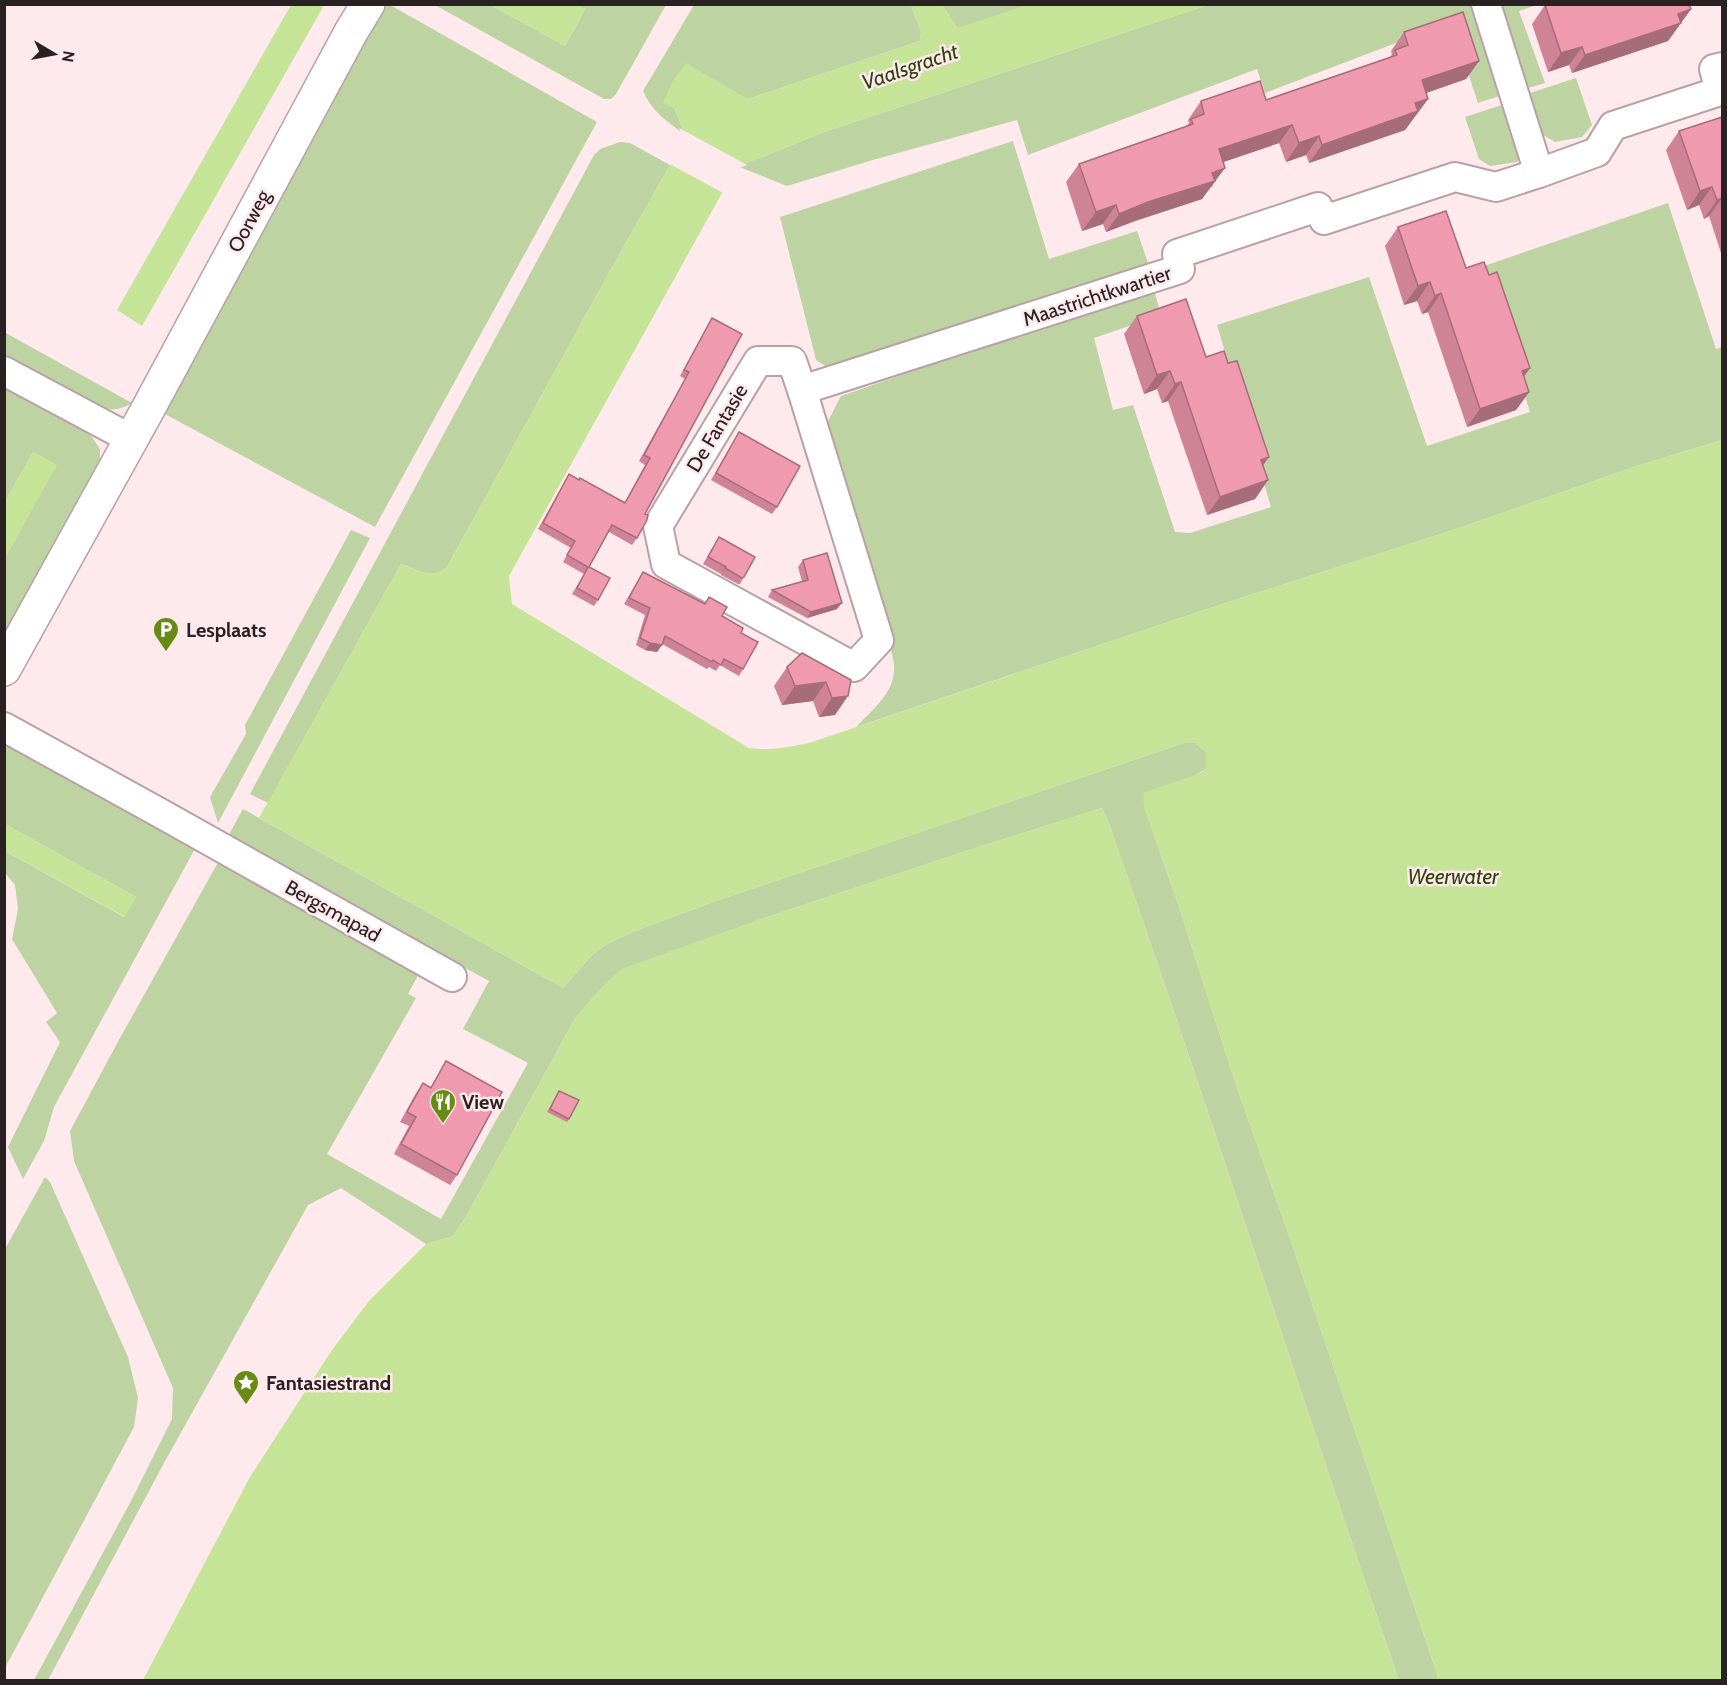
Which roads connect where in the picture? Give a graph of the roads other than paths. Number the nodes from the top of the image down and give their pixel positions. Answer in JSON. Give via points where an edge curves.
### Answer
{"nodes":[{"id":1,"x":368,"y":4,"type":"edge"},
{"id":2,"x":1486,"y":4,"type":"edge"},
{"id":3,"x":1722,"y":66,"type":"edge"},
{"id":4,"x":1539,"y":173,"type":"junction"},
{"id":5,"x":4,"y":371,"type":"edge"},
{"id":6,"x":802,"y":390,"type":"junction"},
{"id":7,"x":131,"y":439,"type":"junction"},
{"id":8,"x":4,"y":669,"type":"edge"},
{"id":9,"x":4,"y":727,"type":"edge"},
{"id":10,"x":452,"y":977,"type":"dead end"}],
"edges":[{"from":1,"to":7,"type":"street","name":"Oorweg"},
{"from":2,"to":4,"type":"street"},
{"from":3,"to":4,"type":"street","name":"Maastrichtkwartier","via":[[1714,69],[1720,91],[1613,126],[1597,152]]},
{"from":4,"to":6,"type":"street","name":"Maastrichtkwartier","via":[[1496,187],[1455,177],[1324,220],[1318,207],[1177,254],[1180,269]]},
{"from":5,"to":7,"type":"street"},
{"from":6,"to":6,"type":"street","name":"De Fantasie","via":[[879,640],[854,667],[666,564],[658,525],[758,361],[792,361]]},
{"from":7,"to":8,"type":"street","name":"Oorweg"},
{"from":9,"to":10,"type":"street","name":"Bergsmapad"}]}
